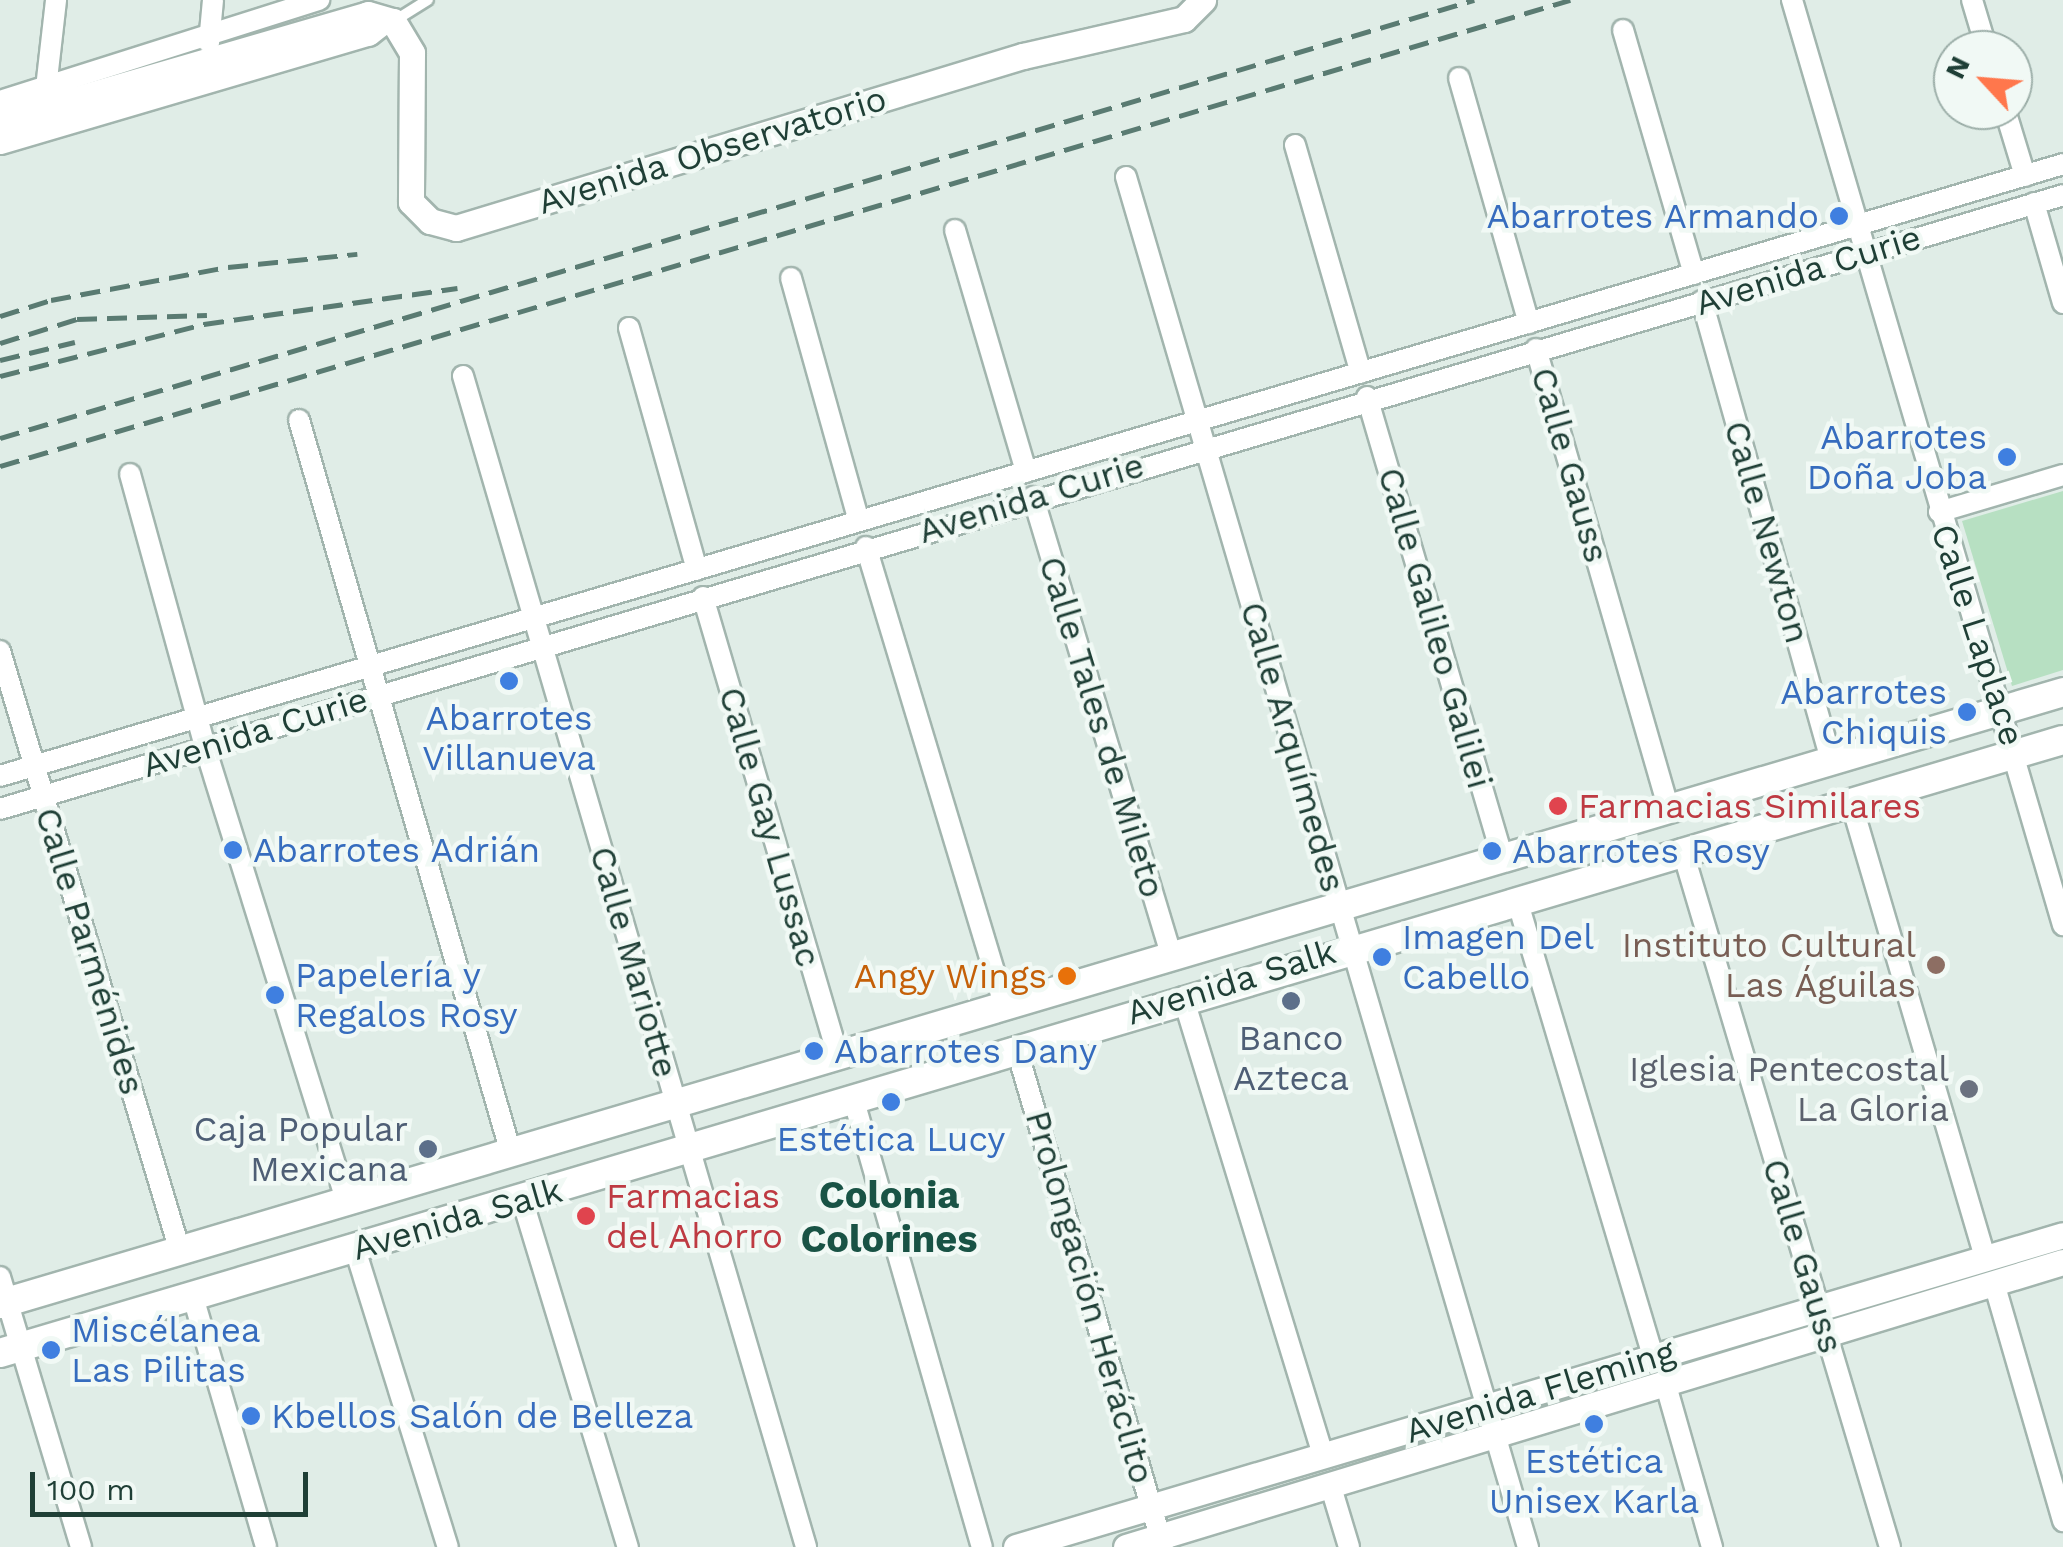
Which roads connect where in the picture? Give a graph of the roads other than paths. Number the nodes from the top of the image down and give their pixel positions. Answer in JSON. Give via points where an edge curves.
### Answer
{"nodes":[{"id":1,"x":56,"y":0,"type":"edge"},
{"id":2,"x":213,"y":0,"type":"edge"},
{"id":3,"x":320,"y":0,"type":"edge"},
{"id":4,"x":428,"y":0,"type":"edge"},
{"id":5,"x":1204,"y":0,"type":"edge"},
{"id":6,"x":1792,"y":0,"type":"edge"},
{"id":7,"x":1972,"y":0,"type":"edge"},
{"id":8,"x":376,"y":18,"type":"edge"},
{"id":9,"x":1623,"y":30,"type":"dead end"},
{"id":10,"x":1981,"y":30,"type":"edge"},
{"id":11,"x":209,"y":34,"type":"junction"},
{"id":12,"x":209,"y":71,"type":"junction"},
{"id":13,"x":1459,"y":78,"type":"dead end"},
{"id":14,"x":0,"y":101,"type":"edge"},
{"id":15,"x":45,"y":107,"type":"junction"},
{"id":16,"x":0,"y":121,"type":"edge"},
{"id":17,"x":2011,"y":130,"type":"edge"},
{"id":18,"x":0,"y":141,"type":"edge"},
{"id":19,"x":1295,"y":145,"type":"dead end"},
{"id":20,"x":2063,"y":164,"type":"edge"},
{"id":21,"x":2025,"y":176,"type":"junction"},
{"id":22,"x":1126,"y":177,"type":"dead end"},
{"id":23,"x":2063,"y":195,"type":"edge"},
{"id":24,"x":2034,"y":204,"type":"junction"},
{"id":25,"x":1855,"y":226,"type":"junction"},
{"id":26,"x":955,"y":230,"type":"dead end"},
{"id":27,"x":1862,"y":252,"type":"junction"},
{"id":28,"x":1694,"y":274,"type":"junction"},
{"id":29,"x":791,"y":278,"type":"dead end"},
{"id":30,"x":1702,"y":301,"type":"junction"},
{"id":31,"x":2063,"y":304,"type":"edge"},
{"id":32,"x":1529,"y":323,"type":"junction"},
{"id":33,"x":629,"y":328,"type":"dead end"},
{"id":34,"x":1536,"y":349,"type":"junction"},
{"id":35,"x":1361,"y":372,"type":"junction"},
{"id":36,"x":462,"y":376,"type":"dead end"},
{"id":37,"x":1367,"y":396,"type":"junction"},
{"id":38,"x":298,"y":420,"type":"dead end"},
{"id":39,"x":1199,"y":420,"type":"junction"},
{"id":40,"x":1206,"y":446,"type":"junction"},
{"id":41,"x":1026,"y":472,"type":"junction"},
{"id":42,"x":130,"y":474,"type":"dead end"},
{"id":43,"x":2063,"y":475,"type":"edge"},
{"id":44,"x":1033,"y":497,"type":"junction"},
{"id":45,"x":1939,"y":512,"type":"junction"},
{"id":46,"x":859,"y":521,"type":"junction"},
{"id":47,"x":866,"y":547,"type":"junction"},
{"id":48,"x":697,"y":570,"type":"junction"},
{"id":49,"x":702,"y":597,"type":"junction"},
{"id":50,"x":533,"y":618,"type":"junction"},
{"id":51,"x":540,"y":646,"type":"junction"},
{"id":52,"x":0,"y":651,"type":"edge"},
{"id":53,"x":368,"y":667,"type":"junction"},
{"id":54,"x":2063,"y":692,"type":"edge"},
{"id":55,"x":374,"y":696,"type":"junction"},
{"id":56,"x":2002,"y":710,"type":"junction"},
{"id":57,"x":198,"y":717,"type":"junction"},
{"id":58,"x":2063,"y":740,"type":"edge"},
{"id":59,"x":205,"y":747,"type":"junction"},
{"id":60,"x":2016,"y":754,"type":"junction"},
{"id":61,"x":1832,"y":763,"type":"junction"},
{"id":62,"x":35,"y":766,"type":"junction"},
{"id":63,"x":0,"y":776,"type":"edge"},
{"id":64,"x":43,"y":796,"type":"junction"},
{"id":65,"x":1851,"y":802,"type":"junction"},
{"id":66,"x":0,"y":809,"type":"edge"},
{"id":67,"x":1669,"y":811,"type":"junction"},
{"id":68,"x":1682,"y":849,"type":"junction"},
{"id":69,"x":1503,"y":860,"type":"junction"},
{"id":70,"x":1518,"y":900,"type":"junction"},
{"id":71,"x":1339,"y":909,"type":"junction"},
{"id":72,"x":2063,"y":925,"type":"edge"},
{"id":73,"x":1352,"y":946,"type":"junction"},
{"id":74,"x":1172,"y":958,"type":"junction"},
{"id":75,"x":1183,"y":997,"type":"junction"},
{"id":76,"x":1005,"y":1007,"type":"junction"},
{"id":77,"x":1016,"y":1047,"type":"junction"},
{"id":78,"x":838,"y":1056,"type":"junction"},
{"id":79,"x":854,"y":1102,"type":"junction"},
{"id":80,"x":676,"y":1104,"type":"junction"},
{"id":81,"x":689,"y":1150,"type":"junction"},
{"id":82,"x":512,"y":1153,"type":"junction"},
{"id":83,"x":522,"y":1199,"type":"junction"},
{"id":84,"x":347,"y":1202,"type":"junction"},
{"id":85,"x":2063,"y":1235,"type":"edge"},
{"id":86,"x":355,"y":1249,"type":"junction"},
{"id":87,"x":180,"y":1251,"type":"junction"},
{"id":88,"x":2063,"y":1262,"type":"edge"},
{"id":89,"x":1990,"y":1270,"type":"junction"},
{"id":90,"x":2,"y":1294,"type":"edge"},
{"id":91,"x":193,"y":1296,"type":"junction"},
{"id":92,"x":1822,"y":1320,"type":"junction"},
{"id":93,"x":10,"y":1350,"type":"edge"},
{"id":94,"x":1653,"y":1357,"type":"junction"},
{"id":95,"x":1666,"y":1382,"type":"junction"},
{"id":96,"x":1486,"y":1407,"type":"junction"},
{"id":97,"x":1494,"y":1434,"type":"junction"},
{"id":98,"x":1322,"y":1456,"type":"junction"},
{"id":99,"x":1330,"y":1484,"type":"junction"},
{"id":100,"x":1151,"y":1507,"type":"junction"},
{"id":101,"x":2063,"y":1520,"type":"edge"},
{"id":102,"x":1162,"y":1542,"type":"edge"},
{"id":103,"x":81,"y":1547,"type":"edge"},
{"id":104,"x":266,"y":1547,"type":"edge"},
{"id":105,"x":448,"y":1547,"type":"edge"},
{"id":106,"x":628,"y":1547,"type":"edge"},
{"id":107,"x":806,"y":1547,"type":"edge"},
{"id":108,"x":982,"y":1547,"type":"edge"},
{"id":109,"x":1016,"y":1547,"type":"edge"},
{"id":110,"x":1126,"y":1547,"type":"edge"},
{"id":111,"x":1349,"y":1547,"type":"edge"},
{"id":112,"x":1528,"y":1547,"type":"edge"},
{"id":113,"x":1712,"y":1547,"type":"edge"},
{"id":114,"x":1890,"y":1547,"type":"edge"}],
"edges":[{"from":1,"to":15,"type":"street"},
{"from":2,"to":11,"type":"street"},
{"from":3,"to":11,"type":"street"},
{"from":4,"to":8,"type":"lane"},
{"from":5,"to":8,"type":"street","name":"Avenida Observatorio","via":[[1184,19],[1023,56],[456,228],[430,221],[411,202],[412,53]]},
{"from":6,"to":25,"type":"street","name":"Calle Laplace"},
{"from":7,"to":10,"type":"street"},
{"from":8,"to":12,"type":"street"},
{"from":9,"to":28,"type":"street"},
{"from":11,"to":12,"type":"street"},
{"from":11,"to":15,"type":"street"},
{"from":12,"to":15,"type":"street"},
{"from":13,"to":32,"type":"street","name":"Calle Gauss"},
{"from":14,"to":15,"type":"street"},
{"from":15,"to":16,"type":"street"},
{"from":15,"to":18,"type":"street"},
{"from":17,"to":21,"type":"street"},
{"from":19,"to":35,"type":"street"},
{"from":20,"to":21,"type":"street","name":"Avenida Curie"},
{"from":21,"to":25,"type":"street","name":"Avenida Curie"},
{"from":22,"to":39,"type":"street","name":"Calle Arquímedes"},
{"from":23,"to":24,"type":"street","name":"Avenida Curie"},
{"from":24,"to":27,"type":"street","name":"Avenida Curie"},
{"from":24,"to":31,"type":"street"},
{"from":25,"to":27,"type":"street","name":"Calle Laplace"},
{"from":25,"to":28,"type":"street","name":"Avenida Curie"},
{"from":26,"to":41,"type":"street"},
{"from":27,"to":30,"type":"street","name":"Avenida Curie"},
{"from":27,"to":45,"type":"street","name":"Calle Laplace"},
{"from":28,"to":32,"type":"street","name":"Avenida Curie"},
{"from":29,"to":46,"type":"street"},
{"from":30,"to":34,"type":"street","name":"Avenida Curie"},
{"from":30,"to":61,"type":"street","name":"Calle Newton"},
{"from":32,"to":35,"type":"street","name":"Avenida Curie"},
{"from":33,"to":48,"type":"street"},
{"from":34,"to":37,"type":"street","name":"Avenida Curie"},
{"from":34,"to":67,"type":"street","name":"Calle Gauss"},
{"from":35,"to":39,"type":"street","name":"Avenida Curie"},
{"from":36,"to":50,"type":"street","name":"Calle Mariotte"},
{"from":37,"to":40,"type":"street","name":"Avenida Curie"},
{"from":37,"to":69,"type":"street","name":"Calle Galileo Galilei"},
{"from":38,"to":53,"type":"street"},
{"from":39,"to":40,"type":"street","name":"Calle Arquímedes"},
{"from":39,"to":41,"type":"street","name":"Avenida Curie"},
{"from":40,"to":44,"type":"street","name":"Avenida Curie"},
{"from":40,"to":71,"type":"street","name":"Calle Arquímedes"},
{"from":41,"to":46,"type":"street","name":"Avenida Curie"},
{"from":42,"to":57,"type":"street"},
{"from":43,"to":45,"type":"street"},
{"from":44,"to":47,"type":"street","name":"Avenida Curie"},
{"from":44,"to":74,"type":"street","name":"Calle Tales de Mileto"},
{"from":45,"to":56,"type":"street","name":"Calle Laplace"},
{"from":46,"to":48,"type":"street","name":"Avenida Curie"},
{"from":47,"to":49,"type":"street","name":"Avenida Curie"},
{"from":47,"to":76,"type":"street"},
{"from":48,"to":50,"type":"street","name":"Avenida Curie"},
{"from":49,"to":51,"type":"street","name":"Avenida Curie"},
{"from":49,"to":78,"type":"street","name":"Calle Gay Lussac"},
{"from":50,"to":51,"type":"street","name":"Calle Mariotte"},
{"from":50,"to":53,"type":"street","name":"Avenida Curie"},
{"from":51,"to":55,"type":"street","name":"Avenida Curie"},
{"from":51,"to":80,"type":"street","name":"Calle Mariotte"},
{"from":52,"to":62,"type":"street","name":"Calle Parménides"},
{"from":53,"to":55,"type":"street"},
{"from":53,"to":57,"type":"street","name":"Avenida Curie"},
{"from":54,"to":56,"type":"main road","name":"Avenida Salk"},
{"from":55,"to":59,"type":"street","name":"Avenida Curie"},
{"from":55,"to":82,"type":"street"},
{"from":56,"to":60,"type":"street","name":"Calle Laplace"},
{"from":56,"to":61,"type":"main road","name":"Avenida Salk"},
{"from":57,"to":59,"type":"street"},
{"from":57,"to":62,"type":"street","name":"Avenida Curie"},
{"from":58,"to":60,"type":"main road","name":"Avenida Salk"},
{"from":59,"to":64,"type":"street","name":"Avenida Curie"},
{"from":59,"to":84,"type":"street"},
{"from":60,"to":65,"type":"main road","name":"Avenida Salk"},
{"from":60,"to":72,"type":"street","name":"Calle Laplace"},
{"from":61,"to":67,"type":"main road","name":"Avenida Salk"},
{"from":62,"to":63,"type":"street","name":"Avenida Curie"},
{"from":62,"to":64,"type":"street","name":"Calle Parménides"},
{"from":64,"to":66,"type":"street","name":"Avenida Curie"},
{"from":64,"to":87,"type":"street","name":"Calle Parménides"},
{"from":65,"to":68,"type":"main road","name":"Avenida Salk"},
{"from":65,"to":89,"type":"street"},
{"from":67,"to":69,"type":"main road","name":"Avenida Salk"},
{"from":68,"to":70,"type":"main road","name":"Avenida Salk"},
{"from":68,"to":92,"type":"street","name":"Calle Gauss"},
{"from":69,"to":71,"type":"main road","name":"Avenida Salk"},
{"from":70,"to":73,"type":"main road","name":"Avenida Salk"},
{"from":70,"to":94,"type":"street"},
{"from":71,"to":73,"type":"street","name":"Calle Arquímedes"},
{"from":71,"to":74,"type":"main road","name":"Avenida Salk"},
{"from":73,"to":75,"type":"main road","name":"Avenida Salk"},
{"from":73,"to":96,"type":"street","name":"Calle Arquímedes"},
{"from":74,"to":76,"type":"main road","name":"Avenida Salk"},
{"from":75,"to":77,"type":"main road","name":"Avenida Salk"},
{"from":75,"to":98,"type":"street"},
{"from":76,"to":78,"type":"main road","name":"Avenida Salk"},
{"from":77,"to":79,"type":"main road","name":"Avenida Salk"},
{"from":77,"to":100,"type":"street","name":"Prolongación Heráclito"},
{"from":78,"to":80,"type":"main road","name":"Avenida Salk"},
{"from":79,"to":81,"type":"main road","name":"Avenida Salk"},
{"from":79,"to":108,"type":"street"},
{"from":80,"to":81,"type":"street","name":"Calle Mariotte"},
{"from":80,"to":82,"type":"main road","name":"Avenida Salk"},
{"from":81,"to":83,"type":"main road","name":"Avenida Salk"},
{"from":81,"to":107,"type":"street","name":"Calle Mariotte"},
{"from":82,"to":84,"type":"main road","name":"Avenida Salk"},
{"from":83,"to":86,"type":"main road","name":"Avenida Salk"},
{"from":83,"to":106,"type":"street"},
{"from":84,"to":87,"type":"main road","name":"Avenida Salk"},
{"from":85,"to":89,"type":"street","name":"Avenida Fleming"},
{"from":86,"to":91,"type":"main road","name":"Avenida Salk"},
{"from":86,"to":105,"type":"street"},
{"from":87,"to":90,"type":"main road","name":"Avenida Salk"},
{"from":88,"to":89,"type":"street","name":"Avenida Fleming"},
{"from":89,"to":92,"type":"street","name":"Avenida Fleming"},
{"from":89,"to":101,"type":"street"},
{"from":90,"to":93,"type":"street"},
{"from":91,"to":93,"type":"main road","name":"Avenida Salk"},
{"from":91,"to":104,"type":"street"},
{"from":92,"to":94,"type":"street","name":"Avenida Fleming"},
{"from":92,"to":95,"type":"street","name":"Avenida Fleming"},
{"from":92,"to":114,"type":"street","name":"Calle Gauss"},
{"from":93,"to":103,"type":"street"},
{"from":94,"to":96,"type":"street","name":"Avenida Fleming"},
{"from":95,"to":97,"type":"street","name":"Avenida Fleming"},
{"from":95,"to":113,"type":"street"},
{"from":96,"to":97,"type":"street","name":"Calle Arquímedes"},
{"from":96,"to":98,"type":"street","name":"Avenida Fleming"},
{"from":97,"to":99,"type":"street","name":"Avenida Fleming"},
{"from":97,"to":112,"type":"street","name":"Calle Arquímedes"},
{"from":98,"to":100,"type":"street","name":"Avenida Fleming"},
{"from":99,"to":102,"type":"street","name":"Avenida Fleming"},
{"from":99,"to":111,"type":"street"},
{"from":100,"to":102,"type":"street","name":"Prolongación Heráclito"},
{"from":100,"to":109,"type":"street","name":"Avenida Fleming"},
{"from":102,"to":110,"type":"street","name":"Avenida Fleming"}]}
